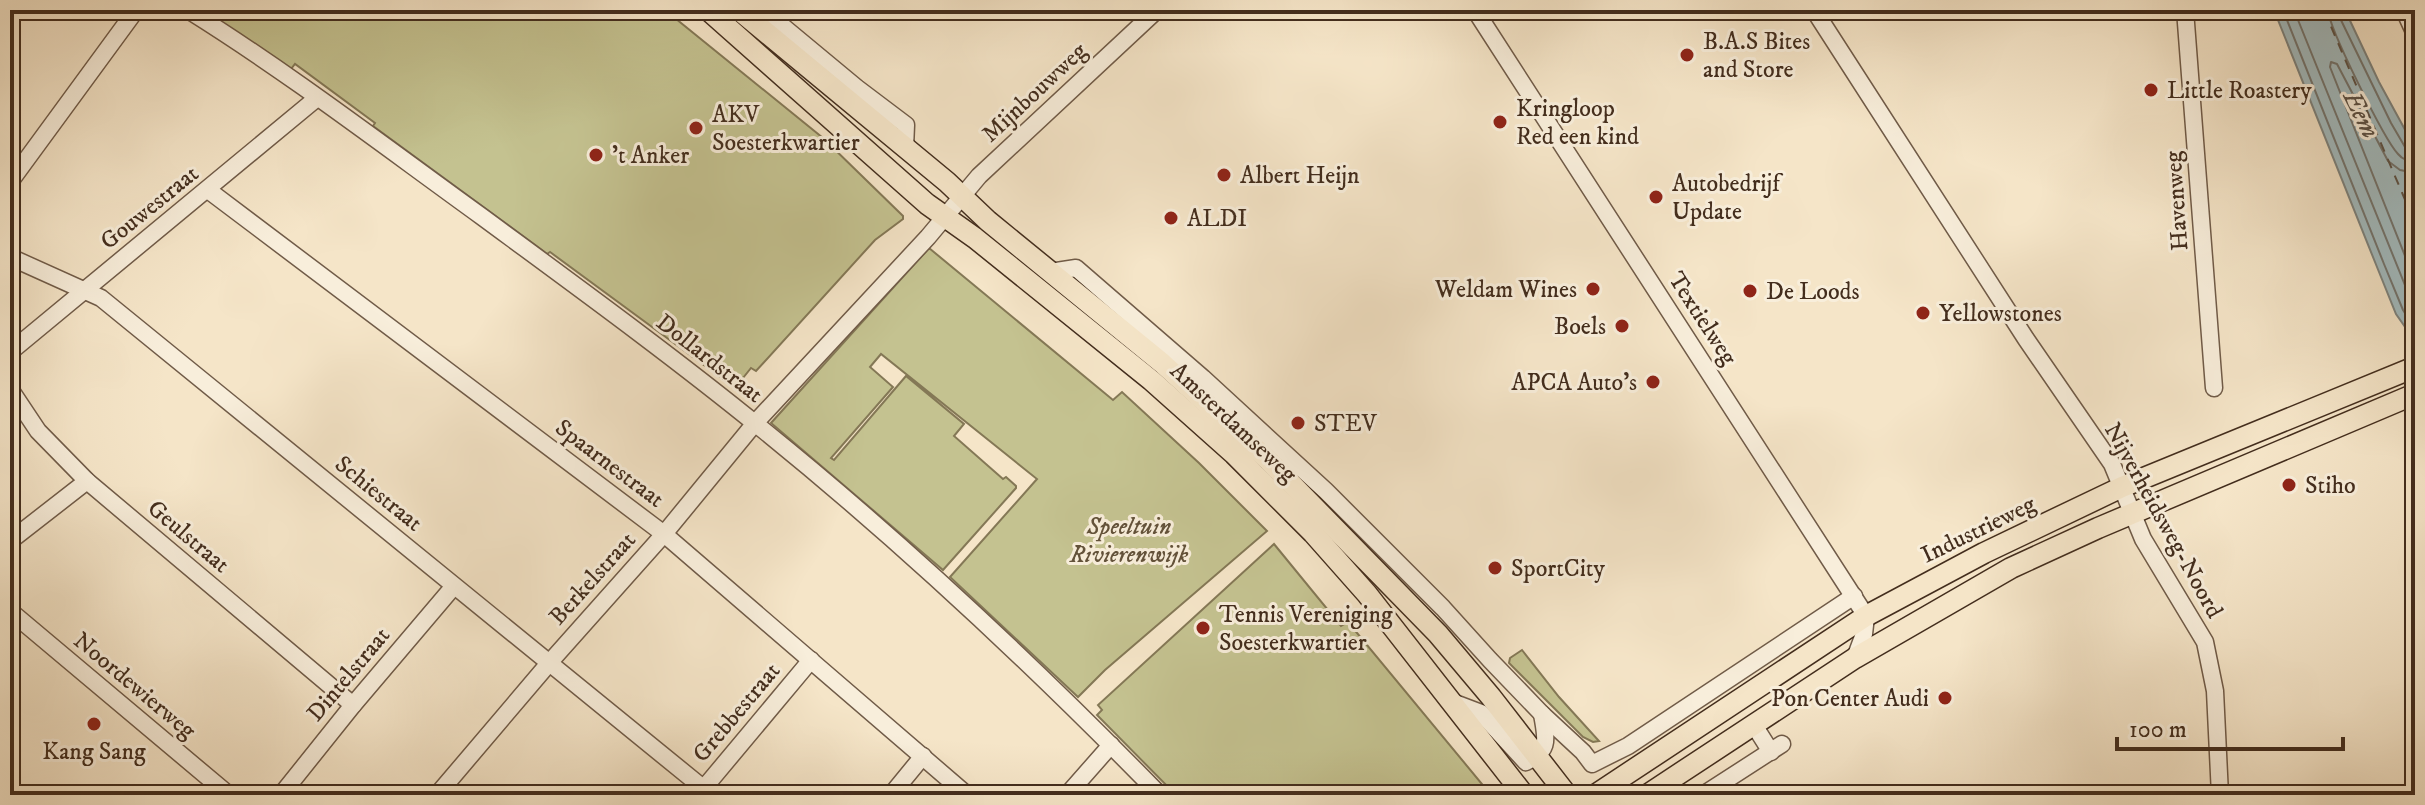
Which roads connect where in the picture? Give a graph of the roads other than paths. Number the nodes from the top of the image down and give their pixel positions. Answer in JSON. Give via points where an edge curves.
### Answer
{"nodes":[{"id":1,"x":136,"y":10,"type":"edge"},
{"id":2,"x":188,"y":10,"type":"edge"},
{"id":3,"x":708,"y":10,"type":"edge"},
{"id":4,"x":739,"y":10,"type":"edge"},
{"id":5,"x":763,"y":10,"type":"edge"},
{"id":6,"x":1157,"y":10,"type":"edge"},
{"id":7,"x":1475,"y":10,"type":"edge"},
{"id":8,"x":2185,"y":10,"type":"edge"},
{"id":9,"x":2404,"y":10,"type":"edge"},
{"id":10,"x":1822,"y":12,"type":"edge"},
{"id":11,"x":2415,"y":34,"type":"edge"},
{"id":12,"x":317,"y":98,"type":"junction"},
{"id":13,"x":905,"y":148,"type":"junction"},
{"id":14,"x":10,"y":182,"type":"edge"},
{"id":15,"x":208,"y":190,"type":"junction"},
{"id":16,"x":962,"y":196,"type":"junction"},
{"id":17,"x":945,"y":216,"type":"junction"},
{"id":18,"x":10,"y":257,"type":"edge"},
{"id":19,"x":1050,"y":272,"type":"junction"},
{"id":20,"x":85,"y":290,"type":"junction"},
{"id":21,"x":10,"y":352,"type":"edge"},
{"id":22,"x":2415,"y":367,"type":"edge"},
{"id":23,"x":2214,"y":388,"type":"dead end"},
{"id":24,"x":10,"y":389,"type":"edge"},
{"id":25,"x":2415,"y":394,"type":"edge"},
{"id":26,"x":755,"y":423,"type":"junction"},
{"id":27,"x":87,"y":481,"type":"junction"},
{"id":28,"x":2122,"y":487,"type":"junction"},
{"id":29,"x":2131,"y":514,"type":"junction"},
{"id":30,"x":664,"y":534,"type":"junction"},
{"id":31,"x":10,"y":541,"type":"edge"},
{"id":32,"x":454,"y":586,"type":"junction"},
{"id":33,"x":1854,"y":596,"type":"junction"},
{"id":34,"x":10,"y":611,"type":"edge"},
{"id":35,"x":1866,"y":616,"type":"junction"},
{"id":36,"x":1855,"y":658,"type":"junction"},
{"id":37,"x":811,"y":660,"type":"junction"},
{"id":38,"x":550,"y":662,"type":"junction"},
{"id":39,"x":1452,"y":702,"type":"junction"},
{"id":40,"x":353,"y":705,"type":"junction"},
{"id":41,"x":1542,"y":714,"type":"junction"},
{"id":42,"x":1754,"y":725,"type":"junction"},
{"id":43,"x":1111,"y":745,"type":"junction"},
{"id":44,"x":1537,"y":755,"type":"junction"},
{"id":45,"x":923,"y":756,"type":"junction"},
{"id":46,"x":700,"y":791,"type":"edge"},
{"id":47,"x":229,"y":795,"type":"edge"},
{"id":48,"x":281,"y":795,"type":"edge"},
{"id":49,"x":438,"y":795,"type":"edge"},
{"id":50,"x":891,"y":795,"type":"edge"},
{"id":51,"x":967,"y":795,"type":"edge"},
{"id":52,"x":1067,"y":795,"type":"edge"},
{"id":53,"x":1160,"y":795,"type":"edge"},
{"id":54,"x":1524,"y":795,"type":"edge"},
{"id":55,"x":1567,"y":795,"type":"edge"},
{"id":56,"x":1595,"y":795,"type":"edge"},
{"id":57,"x":1647,"y":795,"type":"edge"},
{"id":58,"x":1703,"y":795,"type":"edge"},
{"id":59,"x":2220,"y":795,"type":"edge"}],
"edges":[{"from":1,"to":14,"type":"street"},
{"from":2,"to":12,"type":"street","name":"Dollardstraat"},
{"from":3,"to":17,"type":"main road","name":"Amsterdamseweg"},
{"from":4,"to":13,"type":"main road","name":"Amsterdamseweg"},
{"from":5,"to":13,"type":"street","name":"Amsterdamseweg","via":[[906,125]]},
{"from":6,"to":16,"type":"street","name":"Mijnbouwweg"},
{"from":7,"to":33,"type":"street","name":"Textielweg"},
{"from":8,"to":23,"type":"street","name":"Havenweg"},
{"from":9,"to":11,"type":"street"},
{"from":10,"to":28,"type":"street","name":"Nijverheidsweg-Noord"},
{"from":12,"to":15,"type":"street","name":"Gouwestraat"},
{"from":12,"to":26,"type":"street","name":"Dollardstraat"},
{"from":13,"to":16,"type":"main road","name":"Amsterdamseweg"},
{"from":15,"to":20,"type":"street","name":"Gouwestraat"},
{"from":15,"to":30,"type":"street","name":"Spaarnestraat"},
{"from":16,"to":17,"type":"street"},
{"from":16,"to":19,"type":"main road","name":"Amsterdamseweg"},
{"from":17,"to":26,"type":"street","name":"Berkelstraat"},
{"from":17,"to":39,"type":"main road","name":"Amsterdamseweg","via":[[1151,380],[1234,454],[1336,559]]},
{"from":18,"to":20,"type":"street","name":"Schiestraat"},
{"from":19,"to":41,"type":"street","name":"Amsterdamseweg","via":[[1076,268],[1203,378],[1326,491]]},
{"from":19,"to":44,"type":"main road","name":"Amsterdamseweg","via":[[1162,363],[1302,492],[1438,634]]},
{"from":20,"to":21,"type":"street","name":"Gouwestraat"},
{"from":20,"to":32,"type":"street","name":"Schiestraat","via":[[113,307]]},
{"from":22,"to":28,"type":"main road","name":"Industrieweg"},
{"from":24,"to":27,"type":"street","name":"Geulstraat","via":[[38,431]]},
{"from":25,"to":29,"type":"main road","name":"Industrieweg"},
{"from":26,"to":30,"type":"street","name":"Berkelstraat"},
{"from":26,"to":43,"type":"street","name":"Dollardstraat","via":[[999,634]]},
{"from":27,"to":31,"type":"street"},
{"from":27,"to":40,"type":"street","name":"Geulstraat"},
{"from":28,"to":29,"type":"street","name":"Nijverheidsweg-Noord"},
{"from":28,"to":35,"type":"main road","name":"Industrieweg"},
{"from":29,"to":36,"type":"main road","name":"Industrieweg","via":[[2011,568]]},
{"from":29,"to":59,"type":"street","name":"Nijverheidsweg-Noord","via":[[2205,642],[2215,691]]},
{"from":30,"to":37,"type":"street","name":"Spaarnestraat"},
{"from":30,"to":38,"type":"street","name":"Berkelstraat"},
{"from":32,"to":38,"type":"street","name":"Schiestraat"},
{"from":32,"to":40,"type":"street","name":"Dintelstraat"},
{"from":33,"to":35,"type":"street","name":"Textielweg"},
{"from":33,"to":41,"type":"street","name":"Amsterdamseweg","via":[[1628,746],[1592,764]]},
{"from":34,"to":47,"type":"street","name":"Noordewierweg"},
{"from":35,"to":36,"type":"street"},
{"from":35,"to":56,"type":"main road","name":"Industrieweg"},
{"from":36,"to":42,"type":"main road","name":"Industrieweg"},
{"from":37,"to":45,"type":"street","name":"Spaarnestraat"},
{"from":37,"to":46,"type":"street","name":"Grebbestraat"},
{"from":38,"to":46,"type":"street","name":"Schiestraat"},
{"from":38,"to":49,"type":"street","name":"Berkelstraat"},
{"from":39,"to":44,"type":"street","name":"Amsterdamseweg","via":[[1481,713],[1526,762]]},
{"from":39,"to":54,"type":"main road","name":"Amsterdamseweg"},
{"from":40,"to":48,"type":"street","name":"Dintelstraat"},
{"from":41,"to":44,"type":"street","via":[[1546,741]]},
{"from":42,"to":57,"type":"main road","name":"Industrieweg"},
{"from":42,"to":58,"type":"street","via":[[1776,748]]},
{"from":43,"to":52,"type":"street"},
{"from":43,"to":53,"type":"street","name":"Dollardstraat"},
{"from":44,"to":55,"type":"main road","name":"Amsterdamseweg"},
{"from":45,"to":50,"type":"street"},
{"from":45,"to":51,"type":"street","name":"Spaarnestraat"}]}
